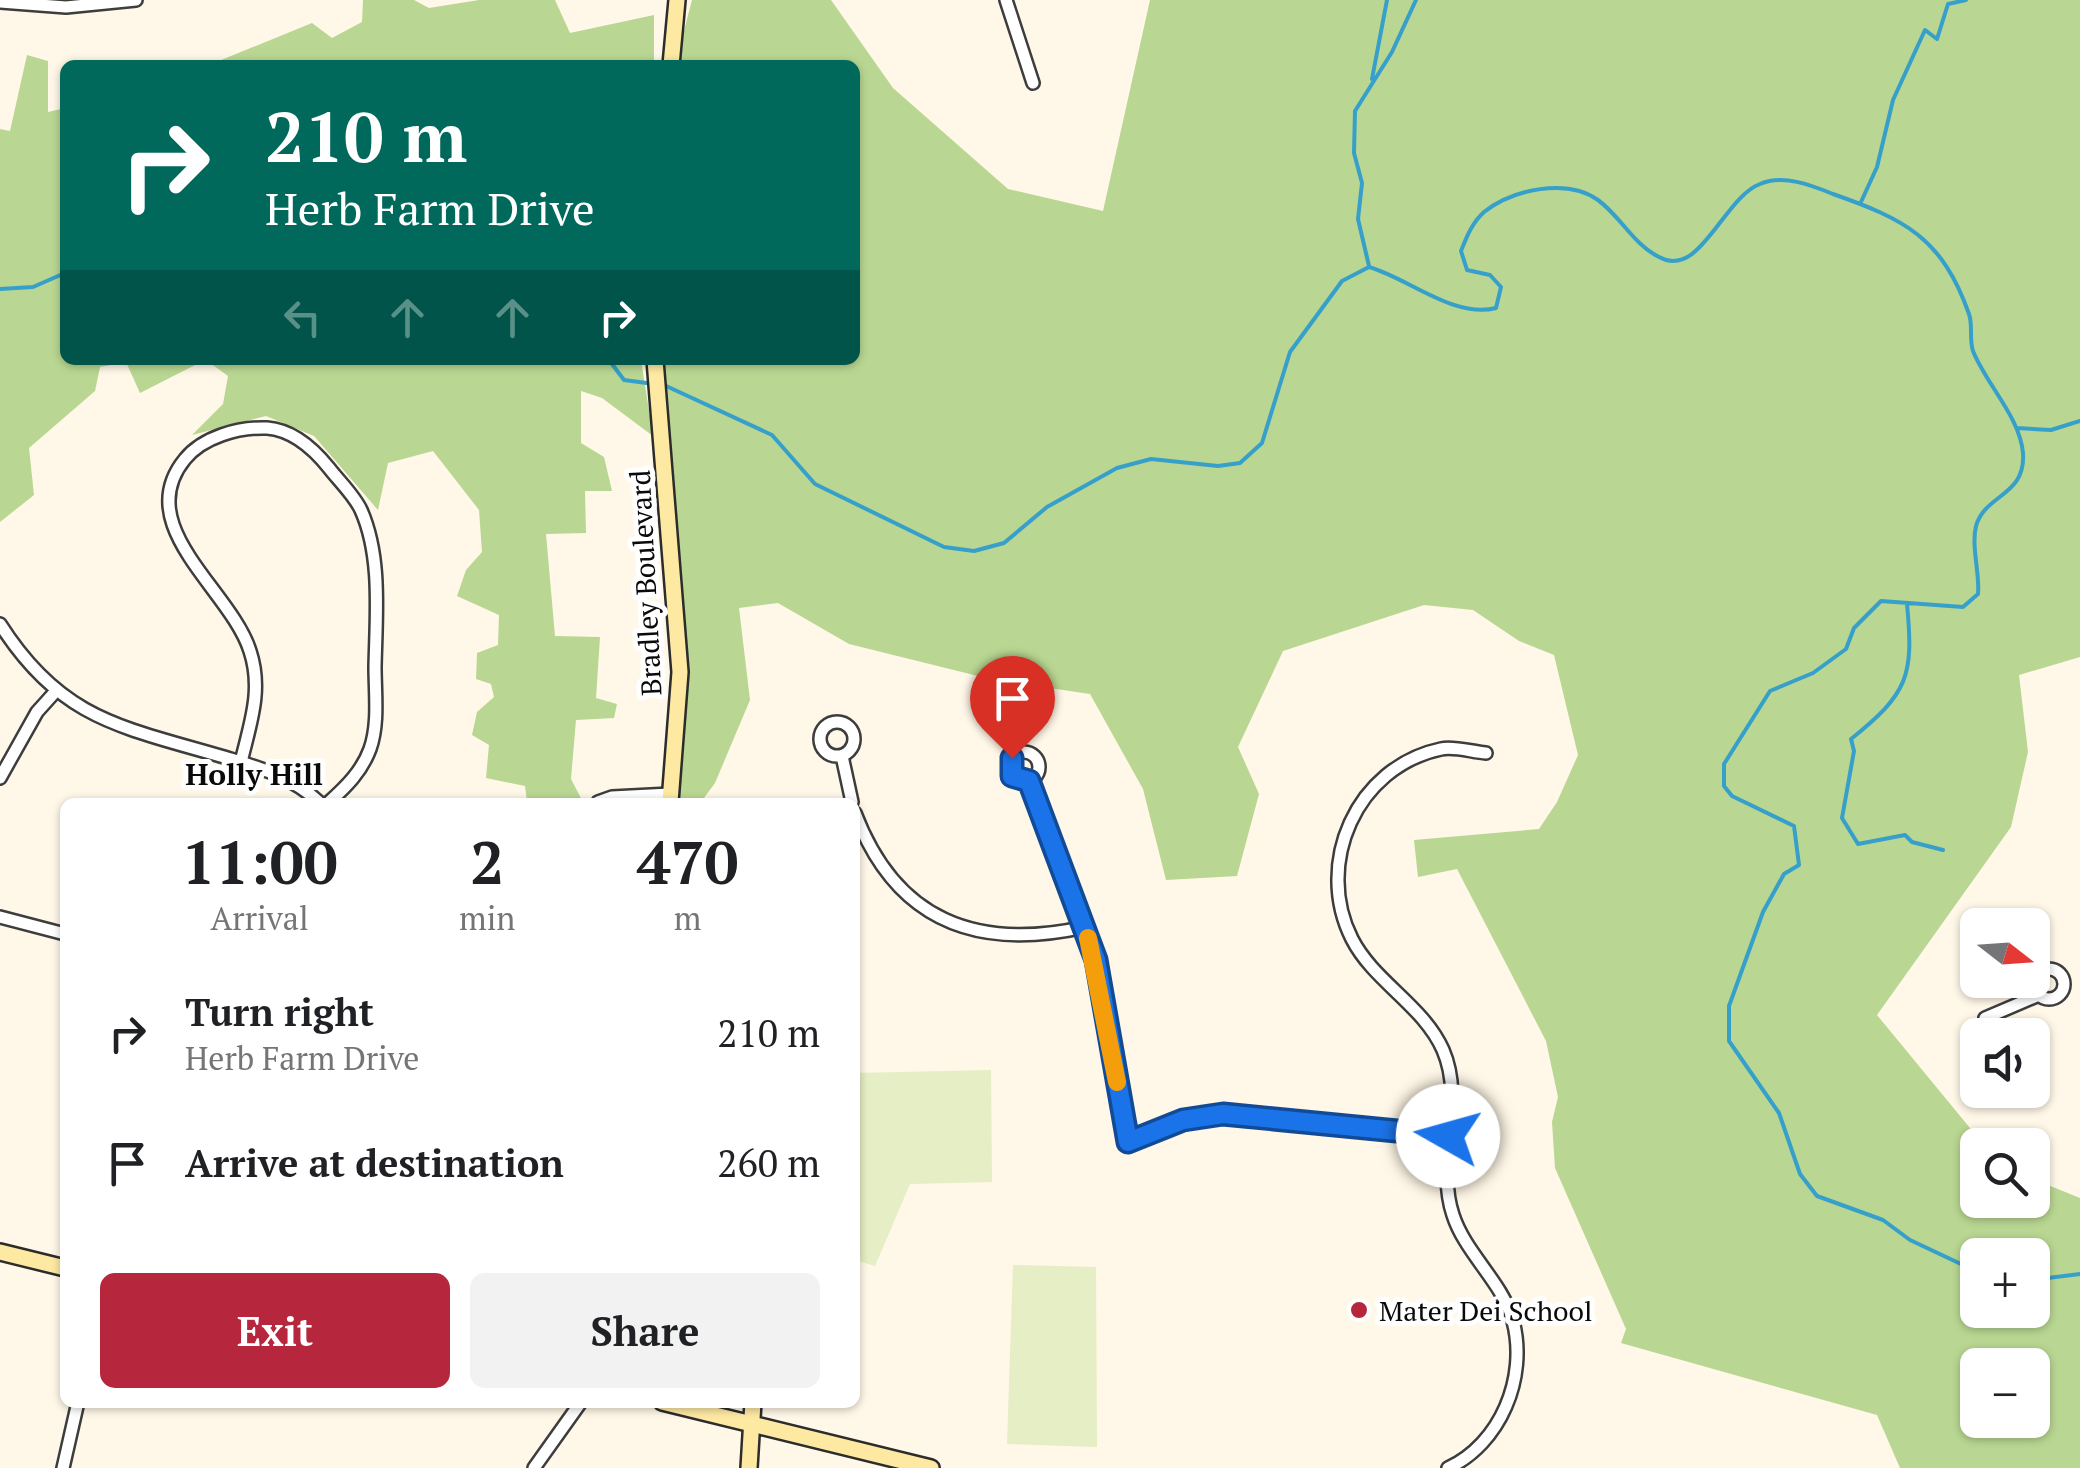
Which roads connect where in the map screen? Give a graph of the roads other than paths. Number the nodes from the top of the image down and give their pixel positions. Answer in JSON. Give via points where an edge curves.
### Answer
{"nodes":[{"id":1,"x":136,"y":0,"type":"edge"},
{"id":2,"x":676,"y":0,"type":"edge"},
{"id":3,"x":1006,"y":0,"type":"edge"},
{"id":4,"x":0,"y":2,"type":"edge"},
{"id":5,"x":671,"y":60,"type":"edge"},
{"id":6,"x":1034,"y":83,"type":"dead end"},
{"id":7,"x":654,"y":365,"type":"edge"},
{"id":8,"x":0,"y":624,"type":"edge"},
{"id":9,"x":55,"y":692,"type":"junction"},
{"id":10,"x":1486,"y":753,"type":"dead end"},
{"id":11,"x":842,"y":756,"type":"dead end"},
{"id":12,"x":240,"y":762,"type":"junction"},
{"id":13,"x":0,"y":778,"type":"edge"},
{"id":14,"x":1029,"y":781,"type":"dead end"},
{"id":15,"x":314,"y":798,"type":"edge"},
{"id":16,"x":333,"y":798,"type":"edge"},
{"id":17,"x":615,"y":798,"type":"edge"},
{"id":18,"x":670,"y":798,"type":"edge"},
{"id":19,"x":851,"y":798,"type":"edge"},
{"id":20,"x":860,"y":827,"type":"edge"},
{"id":21,"x":0,"y":916,"type":"edge"},
{"id":22,"x":1085,"y":928,"type":"junction"},
{"id":23,"x":60,"y":933,"type":"edge"},
{"id":24,"x":2050,"y":970,"type":"edge"},
{"id":25,"x":2063,"y":980,"type":"junction"},
{"id":26,"x":2080,"y":982,"type":"edge"},
{"id":27,"x":2050,"y":996,"type":"edge"},
{"id":28,"x":2031,"y":998,"type":"edge"},
{"id":29,"x":1986,"y":1018,"type":"dead end"},
{"id":30,"x":1448,"y":1136,"type":"junction"},
{"id":31,"x":0,"y":1252,"type":"edge"},
{"id":32,"x":60,"y":1267,"type":"edge"},
{"id":33,"x":77,"y":1408,"type":"edge"},
{"id":34,"x":577,"y":1408,"type":"edge"},
{"id":35,"x":686,"y":1408,"type":"edge"},
{"id":36,"x":751,"y":1408,"type":"edge"},
{"id":37,"x":750,"y":1424,"type":"junction"},
{"id":38,"x":62,"y":1468,"type":"edge"},
{"id":39,"x":534,"y":1468,"type":"edge"},
{"id":40,"x":749,"y":1468,"type":"edge"},
{"id":41,"x":931,"y":1468,"type":"edge"},
{"id":42,"x":1448,"y":1468,"type":"edge"}],
"edges":[{"from":1,"to":4,"type":"street","via":[[66,7]]},
{"from":2,"to":5,"type":"main road"},
{"from":3,"to":6,"type":"street"},
{"from":7,"to":18,"type":"main road","name":"Bradley Boulevard","via":[[680,672]]},
{"from":8,"to":9,"type":"street"},
{"from":9,"to":12,"type":"street","via":[[110,723]]},
{"from":9,"to":13,"type":"street"},
{"from":10,"to":30,"type":"street","via":[[1440,749],[1400,766],[1368,792],[1348,823],[1337,868],[1341,914],[1352,940],[1441,1046],[1453,1092]]},
{"from":11,"to":19,"type":"street"},
{"from":12,"to":15,"type":"street","via":[[281,774]]},
{"from":12,"to":16,"type":"street","via":[[256,702],[253,659],[178,537],[168,507],[170,482],[206,440],[270,428],[318,455],[360,507],[372,541],[376,722],[362,768]]},
{"from":14,"to":22,"type":"street"},
{"from":17,"to":18,"type":"street"},
{"from":20,"to":22,"type":"street","via":[[890,879],[944,920],[997,936],[1040,938]]},
{"from":21,"to":23,"type":"street"},
{"from":22,"to":30,"type":"street","via":[[1128,1142],[1183,1120],[1223,1114]]},
{"from":24,"to":25,"type":"street"},
{"from":25,"to":26,"type":"street"},
{"from":25,"to":27,"type":"street","via":[[2056,997]]},
{"from":28,"to":29,"type":"street"},
{"from":30,"to":42,"type":"street","via":[[1453,1216],[1513,1320],[1516,1367],[1487,1441]]},
{"from":31,"to":32,"type":"main road"},
{"from":33,"to":38,"type":"street"},
{"from":34,"to":39,"type":"street"},
{"from":35,"to":37,"type":"main road"},
{"from":36,"to":37,"type":"main road"},
{"from":37,"to":40,"type":"main road"},
{"from":37,"to":41,"type":"main road"}]}
